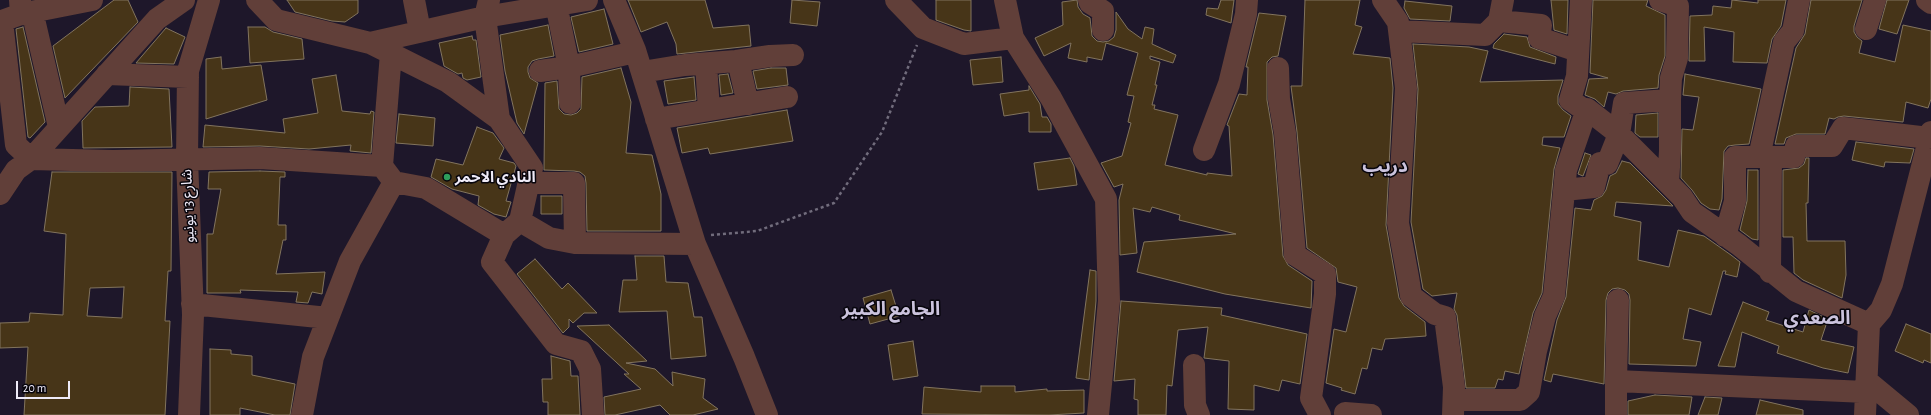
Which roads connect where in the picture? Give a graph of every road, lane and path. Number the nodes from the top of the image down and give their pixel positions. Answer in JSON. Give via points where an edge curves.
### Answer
{"nodes":[{"id":1,"x":92,"y":0,"type":"edge"},
{"id":2,"x":184,"y":0,"type":"edge"},
{"id":3,"x":209,"y":0,"type":"edge"},
{"id":4,"x":257,"y":0,"type":"edge"},
{"id":5,"x":414,"y":0,"type":"edge"},
{"id":6,"x":587,"y":0,"type":"edge"},
{"id":7,"x":614,"y":0,"type":"edge"},
{"id":8,"x":896,"y":0,"type":"edge"},
{"id":9,"x":1005,"y":0,"type":"edge"},
{"id":10,"x":1089,"y":0,"type":"edge"},
{"id":11,"x":1247,"y":0,"type":"edge"},
{"id":12,"x":1383,"y":0,"type":"edge"},
{"id":13,"x":1581,"y":0,"type":"edge"},
{"id":14,"x":1660,"y":0,"type":"edge"},
{"id":15,"x":1799,"y":0,"type":"edge"},
{"id":16,"x":1875,"y":0,"type":"edge"},
{"id":17,"x":1927,"y":0,"type":"edge"},
{"id":18,"x":1931,"y":3,"type":"edge"},
{"id":19,"x":556,"y":4,"type":"junction"},
{"id":20,"x":21,"y":7,"type":"edge"},
{"id":21,"x":487,"y":8,"type":"edge"},
{"id":22,"x":1501,"y":10,"type":"edge"},
{"id":23,"x":1,"y":25,"type":"edge"},
{"id":24,"x":923,"y":28,"type":"junction"},
{"id":25,"x":1866,"y":29,"type":"dead end"},
{"id":26,"x":1103,"y":30,"type":"dead end"},
{"id":27,"x":420,"y":31,"type":"junction"},
{"id":28,"x":1399,"y":31,"type":"junction"},
{"id":29,"x":1013,"y":38,"type":"junction"},
{"id":30,"x":370,"y":43,"type":"junction"},
{"id":31,"x":1578,"y":51,"type":"junction"},
{"id":32,"x":391,"y":53,"type":"junction"},
{"id":33,"x":793,"y":56,"type":"dead end"},
{"id":34,"x":738,"y":61,"type":"junction"},
{"id":35,"x":639,"y":62,"type":"junction"},
{"id":36,"x":706,"y":64,"type":"junction"},
{"id":37,"x":569,"y":67,"type":"junction"},
{"id":38,"x":1278,"y":68,"type":"dead end"},
{"id":39,"x":540,"y":71,"type":"dead end"},
{"id":40,"x":107,"y":74,"type":"junction"},
{"id":41,"x":188,"y":76,"type":"junction"},
{"id":42,"x":787,"y":97,"type":"dead end"},
{"id":43,"x":1670,"y":100,"type":"junction"},
{"id":44,"x":570,"y":103,"type":"dead end"},
{"id":45,"x":748,"y":104,"type":"junction"},
{"id":46,"x":1587,"y":109,"type":"junction"},
{"id":47,"x":709,"y":110,"type":"junction"},
{"id":48,"x":499,"y":119,"type":"junction"},
{"id":49,"x":656,"y":119,"type":"junction"},
{"id":50,"x":59,"y":127,"type":"junction"},
{"id":51,"x":1619,"y":134,"type":"junction"},
{"id":52,"x":1930,"y":135,"type":"edge"},
{"id":53,"x":1204,"y":150,"type":"dead end"},
{"id":54,"x":1765,"y":157,"type":"junction"},
{"id":55,"x":186,"y":159,"type":"junction"},
{"id":56,"x":16,"y":166,"type":"edge"},
{"id":57,"x":388,"y":174,"type":"junction"},
{"id":58,"x":529,"y":183,"type":"junction"},
{"id":59,"x":1668,"y":183,"type":"junction"},
{"id":60,"x":1564,"y":190,"type":"junction"},
{"id":61,"x":0,"y":194,"type":"edge"},
{"id":62,"x":520,"y":221,"type":"junction"},
{"id":63,"x":504,"y":235,"type":"junction"},
{"id":64,"x":1725,"y":236,"type":"junction"},
{"id":65,"x":694,"y":240,"type":"junction"},
{"id":66,"x":575,"y":242,"type":"junction"},
{"id":67,"x":1770,"y":272,"type":"junction"},
{"id":68,"x":1618,"y":300,"type":"dead end"},
{"id":69,"x":192,"y":304,"type":"junction"},
{"id":70,"x":328,"y":318,"type":"junction"},
{"id":71,"x":1869,"y":324,"type":"junction"},
{"id":72,"x":1194,"y":365,"type":"dead end"},
{"id":73,"x":1616,"y":381,"type":"junction"},
{"id":74,"x":1866,"y":387,"type":"junction"},
{"id":75,"x":1454,"y":408,"type":"edge"},
{"id":76,"x":1343,"y":414,"type":"edge"},
{"id":77,"x":189,"y":415,"type":"edge"},
{"id":78,"x":302,"y":415,"type":"edge"},
{"id":79,"x":593,"y":415,"type":"edge"},
{"id":80,"x":767,"y":415,"type":"edge"},
{"id":81,"x":1098,"y":415,"type":"edge"},
{"id":82,"x":1199,"y":415,"type":"edge"},
{"id":83,"x":1320,"y":415,"type":"edge"},
{"id":84,"x":1371,"y":415,"type":"edge"},
{"id":85,"x":1616,"y":415,"type":"edge"},
{"id":86,"x":1865,"y":415,"type":"edge"},
{"id":87,"x":1908,"y":415,"type":"edge"}],
"edges":[{"from":1,"to":20,"type":"street"},
{"from":2,"to":40,"type":"street","via":[[157,19]]},
{"from":3,"to":41,"type":"street","name":"شارع 13 يونيو"},
{"from":4,"to":30,"type":"street","via":[[276,20]]},
{"from":5,"to":27,"type":"street"},
{"from":6,"to":19,"type":"street"},
{"from":7,"to":35,"type":"street"},
{"from":8,"to":24,"type":"street"},
{"from":9,"to":29,"type":"street"},
{"from":10,"to":26,"type":"street","via":[[1103,11]]},
{"from":11,"to":53,"type":"street","via":[[1229,84]]},
{"from":12,"to":28,"type":"street","via":[[1398,22]]},
{"from":13,"to":31,"type":"street"},
{"from":14,"to":43,"type":"street","via":[[1678,6],[1677,58],[1671,78]]},
{"from":15,"to":54,"type":"street","via":[[1793,31],[1784,42]]},
{"from":16,"to":25,"type":"street"},
{"from":17,"to":18,"type":"street"},
{"from":19,"to":21,"type":"street"},
{"from":19,"to":37,"type":"street"},
{"from":20,"to":23,"type":"street","via":[[2,21]]},
{"from":20,"to":50,"type":"street","via":[[33,14]]},
{"from":21,"to":27,"type":"street"},
{"from":21,"to":48,"type":"street"},
{"from":22,"to":28,"type":"street","via":[[1486,35]]},
{"from":22,"to":31,"type":"street","via":[[1541,26],[1539,38]]},
{"from":23,"to":56,"type":"street","via":[[16,145]]},
{"from":24,"to":29,"type":"street","via":[[964,44]]},
{"from":24,"to":65,"type":"path","via":[[882,132],[834,203],[757,231]]},
{"from":27,"to":30,"type":"street"},
{"from":28,"to":75,"type":"street","via":[[1406,88],[1398,223],[1411,296],[1435,314],[1445,317]]},
{"from":29,"to":81,"type":"street","via":[[1051,98],[1106,199],[1108,301]]},
{"from":30,"to":32,"type":"street"},
{"from":31,"to":46,"type":"street","via":[[1577,76],[1570,100]]},
{"from":32,"to":48,"type":"street","via":[[448,82]]},
{"from":32,"to":57,"type":"street"},
{"from":33,"to":34,"type":"street","via":[[770,56]]},
{"from":34,"to":36,"type":"street"},
{"from":34,"to":45,"type":"street"},
{"from":35,"to":36,"type":"street"},
{"from":35,"to":37,"type":"street"},
{"from":35,"to":49,"type":"street"},
{"from":36,"to":47,"type":"street"},
{"from":37,"to":39,"type":"street"},
{"from":37,"to":44,"type":"street"},
{"from":38,"to":83,"type":"street","via":[[1278,99],[1285,133],[1295,255],[1325,274],[1325,294],[1311,398]]},
{"from":40,"to":41,"type":"street"},
{"from":40,"to":50,"type":"street"},
{"from":41,"to":55,"type":"street","name":"شارع 13 يونيو"},
{"from":42,"to":45,"type":"street"},
{"from":43,"to":51,"type":"street","via":[[1624,103]]},
{"from":43,"to":59,"type":"street"},
{"from":45,"to":47,"type":"street"},
{"from":46,"to":51,"type":"street"},
{"from":46,"to":60,"type":"street","via":[[1566,170]]},
{"from":47,"to":49,"type":"street"},
{"from":48,"to":58,"type":"street","via":[[532,168]]},
{"from":49,"to":65,"type":"street"},
{"from":50,"to":56,"type":"street"},
{"from":51,"to":59,"type":"street"},
{"from":51,"to":60,"type":"street","via":[[1607,164],[1600,163],[1594,187]]},
{"from":52,"to":54,"type":"street","via":[[1843,128],[1832,146],[1796,146],[1794,157]]},
{"from":52,"to":71,"type":"street","via":[[1892,284],[1882,310]]},
{"from":54,"to":64,"type":"street","via":[[1735,157],[1735,200]]},
{"from":54,"to":67,"type":"street"},
{"from":55,"to":56,"type":"street"},
{"from":55,"to":57,"type":"street","via":[[260,158]]},
{"from":55,"to":69,"type":"street","name":"شارع 13 يونيو"},
{"from":56,"to":61,"type":"street"},
{"from":57,"to":63,"type":"street","via":[[426,188]]},
{"from":57,"to":70,"type":"street"},
{"from":58,"to":62,"type":"street"},
{"from":58,"to":66,"type":"street","via":[[574,183]]},
{"from":59,"to":64,"type":"street","via":[[1692,212]]},
{"from":60,"to":75,"type":"street","via":[[1554,296],[1545,316],[1529,392],[1520,400]]},
{"from":62,"to":63,"type":"street"},
{"from":62,"to":66,"type":"street","via":[[549,238]]},
{"from":63,"to":79,"type":"street","via":[[492,262],[556,344],[581,351],[590,369]]},
{"from":64,"to":67,"type":"street"},
{"from":65,"to":66,"type":"street"},
{"from":65,"to":80,"type":"street"},
{"from":67,"to":71,"type":"street","via":[[1796,291]]},
{"from":68,"to":73,"type":"street"},
{"from":69,"to":70,"type":"street"},
{"from":69,"to":77,"type":"street","name":"شارع 13 يونيو"},
{"from":70,"to":78,"type":"street","via":[[313,357]]},
{"from":71,"to":74,"type":"street"},
{"from":72,"to":82,"type":"street","via":[[1195,405]]},
{"from":73,"to":74,"type":"street"},
{"from":73,"to":85,"type":"street"},
{"from":74,"to":86,"type":"street"},
{"from":74,"to":87,"type":"street"},
{"from":76,"to":84,"type":"street"}]}
